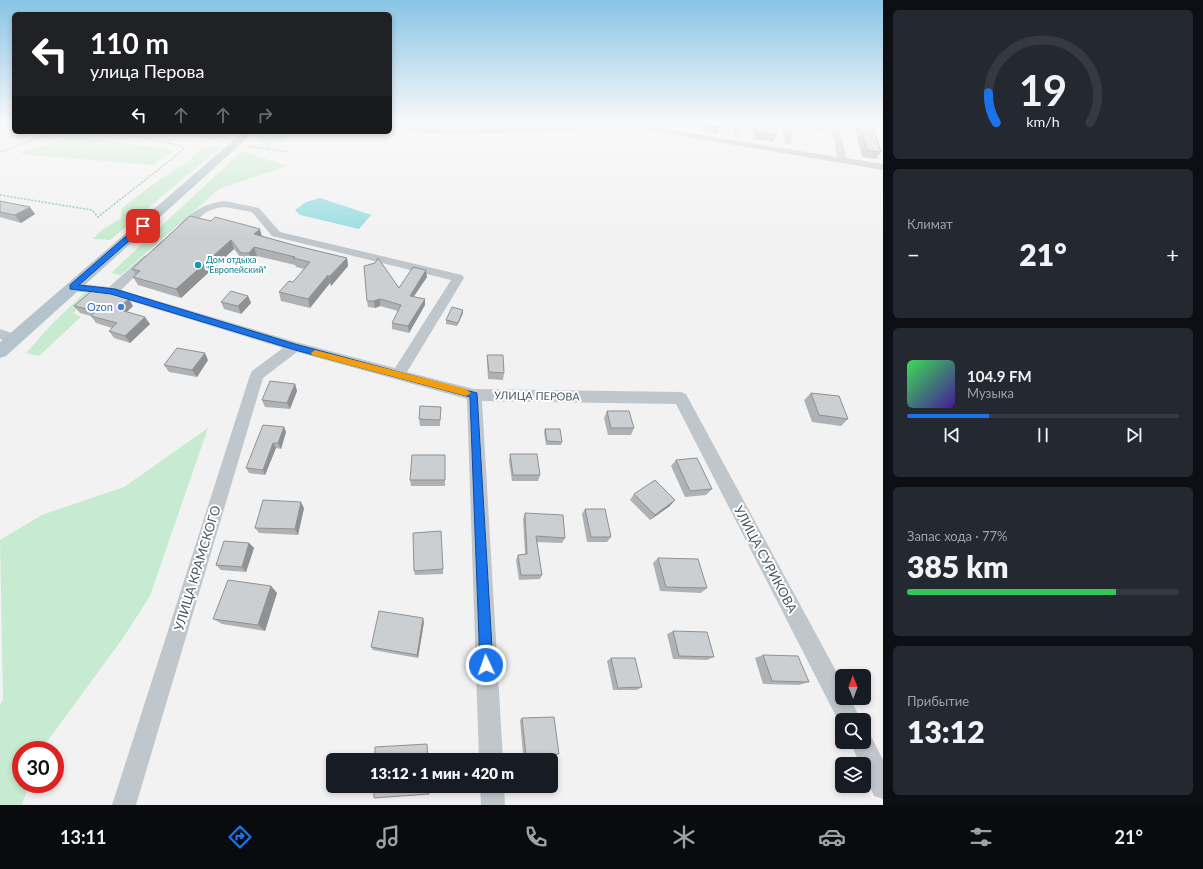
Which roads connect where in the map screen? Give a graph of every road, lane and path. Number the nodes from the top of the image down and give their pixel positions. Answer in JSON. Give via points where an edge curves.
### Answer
{"nodes":[{"id":1,"x":169,"y":162,"type":"edge"},
{"id":2,"x":216,"y":162,"type":"edge"},
{"id":3,"x":851,"y":162,"type":"edge"},
{"id":4,"x":883,"y":167,"type":"edge"},
{"id":5,"x":0,"y":195,"type":"edge"},
{"id":6,"x":174,"y":235,"type":"edge"},
{"id":7,"x":157,"y":251,"type":"edge"},
{"id":8,"x":72,"y":287,"type":"junction"},
{"id":9,"x":112,"y":291,"type":"junction"},
{"id":10,"x":0,"y":334,"type":"edge"},
{"id":11,"x":16,"y":339,"type":"junction"},
{"id":12,"x":295,"y":347,"type":"junction"},
{"id":13,"x":0,"y":352,"type":"edge"},
{"id":14,"x":398,"y":375,"type":"junction"},
{"id":15,"x":474,"y":395,"type":"junction"},
{"id":16,"x":681,"y":398,"type":"joint"},
{"id":17,"x":846,"y":713,"type":"edge"},
{"id":18,"x":865,"y":749,"type":"edge"},
{"id":19,"x":491,"y":753,"type":"edge"},
{"id":20,"x":883,"y":787,"type":"edge"},
{"id":21,"x":492,"y":793,"type":"edge"},
{"id":22,"x":124,"y":805,"type":"edge"},
{"id":23,"x":493,"y":805,"type":"edge"}],
"edges":[{"from":1,"to":5,"type":"path","via":[[98,217],[92,210]]},
{"from":2,"to":8,"type":"main road"},
{"from":3,"to":4,"type":"street"},
{"from":6,"to":14,"type":"street","via":[[202,210],[225,204],[255,210],[276,234],[458,278]]},
{"from":7,"to":9,"type":"street"},
{"from":8,"to":9,"type":"street","name":"УЛИЦА ПЕРОВА"},
{"from":8,"to":11,"type":"main road"},
{"from":9,"to":12,"type":"street","name":"УЛИЦА ПЕРОВА"},
{"from":10,"to":11,"type":"street"},
{"from":11,"to":13,"type":"main road"},
{"from":12,"to":14,"type":"street","name":"УЛИЦА ПЕРОВА"},
{"from":12,"to":22,"type":"street","name":"УЛИЦА КРАМСКОГО","via":[[257,375]]},
{"from":14,"to":15,"type":"street","name":"УЛИЦА ПЕРОВА"},
{"from":15,"to":16,"type":"street","name":"УЛИЦА ПЕРОВА"},
{"from":15,"to":19,"type":"street"},
{"from":16,"to":17,"type":"street","name":"УЛИЦА СУРИКОВА"},
{"from":18,"to":20,"type":"street"},
{"from":21,"to":23,"type":"street"}]}
